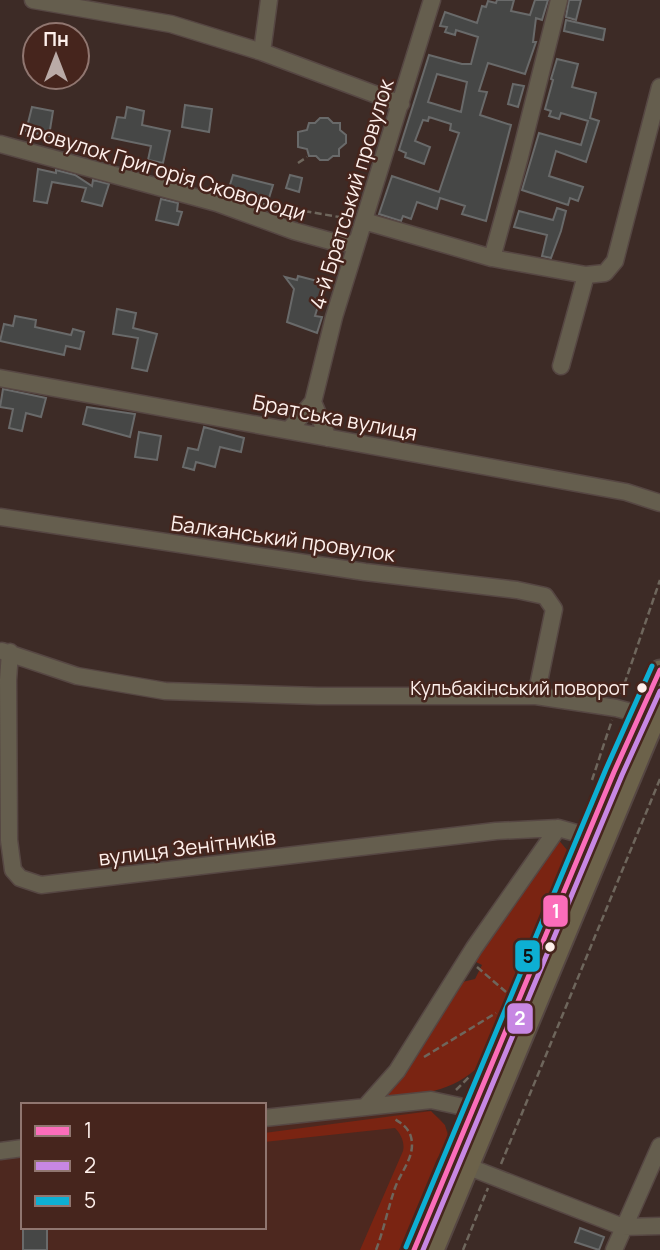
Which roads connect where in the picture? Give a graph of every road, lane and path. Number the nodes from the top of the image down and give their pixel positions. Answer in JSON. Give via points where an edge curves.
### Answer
{"nodes":[{"id":1,"x":33,"y":0,"type":"edge"},
{"id":2,"x":269,"y":0,"type":"edge"},
{"id":3,"x":432,"y":0,"type":"edge"},
{"id":4,"x":559,"y":0,"type":"edge"},
{"id":5,"x":262,"y":52,"type":"junction"},
{"id":6,"x":660,"y":87,"type":"edge"},
{"id":7,"x":401,"y":103,"type":"junction"},
{"id":8,"x":0,"y":144,"type":"edge"},
{"id":9,"x":307,"y":157,"type":"dead end"},
{"id":10,"x":298,"y":163,"type":"dead end"},
{"id":11,"x":372,"y":197,"type":"junction"},
{"id":12,"x":284,"y":207,"type":"dead end"},
{"id":13,"x":364,"y":221,"type":"junction"},
{"id":14,"x":356,"y":244,"type":"junction"},
{"id":15,"x":492,"y":258,"type":"junction"},
{"id":16,"x":586,"y":275,"type":"junction"},
{"id":17,"x":561,"y":366,"type":"dead end"},
{"id":18,"x":0,"y":379,"type":"edge"},
{"id":19,"x":313,"y":402,"type":"junction"},
{"id":20,"x":289,"y":430,"type":"junction"},
{"id":21,"x":328,"y":438,"type":"junction"},
{"id":22,"x":660,"y":503,"type":"edge"},
{"id":23,"x":0,"y":517,"type":"edge"},
{"id":24,"x":5,"y":652,"type":"edge"},
{"id":25,"x":660,"y":670,"type":"edge"},
{"id":26,"x":536,"y":696,"type":"junction"},
{"id":27,"x":660,"y":708,"type":"edge"},
{"id":28,"x":639,"y":714,"type":"junction"},
{"id":29,"x":660,"y":779,"type":"edge"},
{"id":30,"x":558,"y":828,"type":"junction"},
{"id":31,"x":587,"y":836,"type":"junction"},
{"id":32,"x":465,"y":962,"type":"junction"},
{"id":33,"x":506,"y":992,"type":"dead end"},
{"id":34,"x":365,"y":1107,"type":"junction"},
{"id":35,"x":481,"y":1115,"type":"junction"},
{"id":36,"x":389,"y":1116,"type":"dead end"},
{"id":37,"x":266,"y":1118,"type":"edge"},
{"id":38,"x":660,"y":1146,"type":"edge"},
{"id":39,"x":21,"y":1148,"type":"edge"},
{"id":40,"x":0,"y":1151,"type":"edge"},
{"id":41,"x":469,"y":1167,"type":"junction"},
{"id":42,"x":493,"y":1176,"type":"junction"},
{"id":43,"x":660,"y":1226,"type":"edge"},
{"id":44,"x":623,"y":1227,"type":"junction"},
{"id":45,"x":376,"y":1250,"type":"edge"},
{"id":46,"x":414,"y":1250,"type":"edge"},
{"id":47,"x":434,"y":1250,"type":"edge"},
{"id":48,"x":463,"y":1250,"type":"edge"},
{"id":49,"x":614,"y":1250,"type":"edge"}],
"edges":[{"from":1,"to":5,"type":"street","via":[[171,24]]},
{"from":2,"to":5,"type":"street"},
{"from":3,"to":7,"type":"street","name":"4-й Братський провулок"},
{"from":4,"to":15,"type":"street"},
{"from":5,"to":7,"type":"street"},
{"from":6,"to":16,"type":"street","via":[[615,261],[605,273]]},
{"from":7,"to":11,"type":"street","name":"4-й Братський провулок"},
{"from":8,"to":14,"type":"street","name":"провулок Григорія Сковороди","via":[[217,203],[294,231]]},
{"from":9,"to":10,"type":"path"},
{"from":11,"to":12,"type":"path","via":[[339,217]]},
{"from":11,"to":13,"type":"street","name":"4-й Братський провулок"},
{"from":13,"to":14,"type":"street","name":"4-й Братський провулок"},
{"from":13,"to":15,"type":"street"},
{"from":14,"to":19,"type":"street","name":"4-й Братський провулок"},
{"from":15,"to":16,"type":"street"},
{"from":16,"to":17,"type":"street"},
{"from":18,"to":20,"type":"street","name":"Братська вулиця"},
{"from":19,"to":20,"type":"street","name":"4-й Братський провулок"},
{"from":19,"to":21,"type":"street"},
{"from":20,"to":21,"type":"street","name":"Братська вулиця"},
{"from":21,"to":22,"type":"street","name":"Братська вулиця","via":[[626,492]]},
{"from":23,"to":26,"type":"street","name":"Балканський провулок","via":[[545,596],[554,608]]},
{"from":24,"to":26,"type":"street","via":[[77,676],[165,691]]},
{"from":24,"to":30,"type":"street","name":"вулиця Зенітників","via":[[13,870],[20,878],[41,885],[496,831]]},
{"from":25,"to":28,"type":"main road"},
{"from":26,"to":28,"type":"street"},
{"from":27,"to":35,"type":"main road"},
{"from":28,"to":31,"type":"main road"},
{"from":29,"to":42,"type":"path"},
{"from":30,"to":31,"type":"street","name":"вулиця Зенітників"},
{"from":30,"to":32,"type":"street"},
{"from":31,"to":35,"type":"main road"},
{"from":32,"to":33,"type":"path"},
{"from":32,"to":34,"type":"street","via":[[397,1071]]},
{"from":34,"to":35,"type":"street","via":[[431,1100]]},
{"from":34,"to":37,"type":"street"},
{"from":35,"to":41,"type":"main road"},
{"from":35,"to":46,"type":"main road"},
{"from":36,"to":45,"type":"path","via":[[406,1126],[411,1154],[395,1187]]},
{"from":38,"to":44,"type":"street"},
{"from":39,"to":40,"type":"street"},
{"from":41,"to":42,"type":"street"},
{"from":41,"to":47,"type":"main road"},
{"from":42,"to":44,"type":"street"},
{"from":42,"to":48,"type":"path"},
{"from":43,"to":44,"type":"street"},
{"from":44,"to":49,"type":"street"}]}
